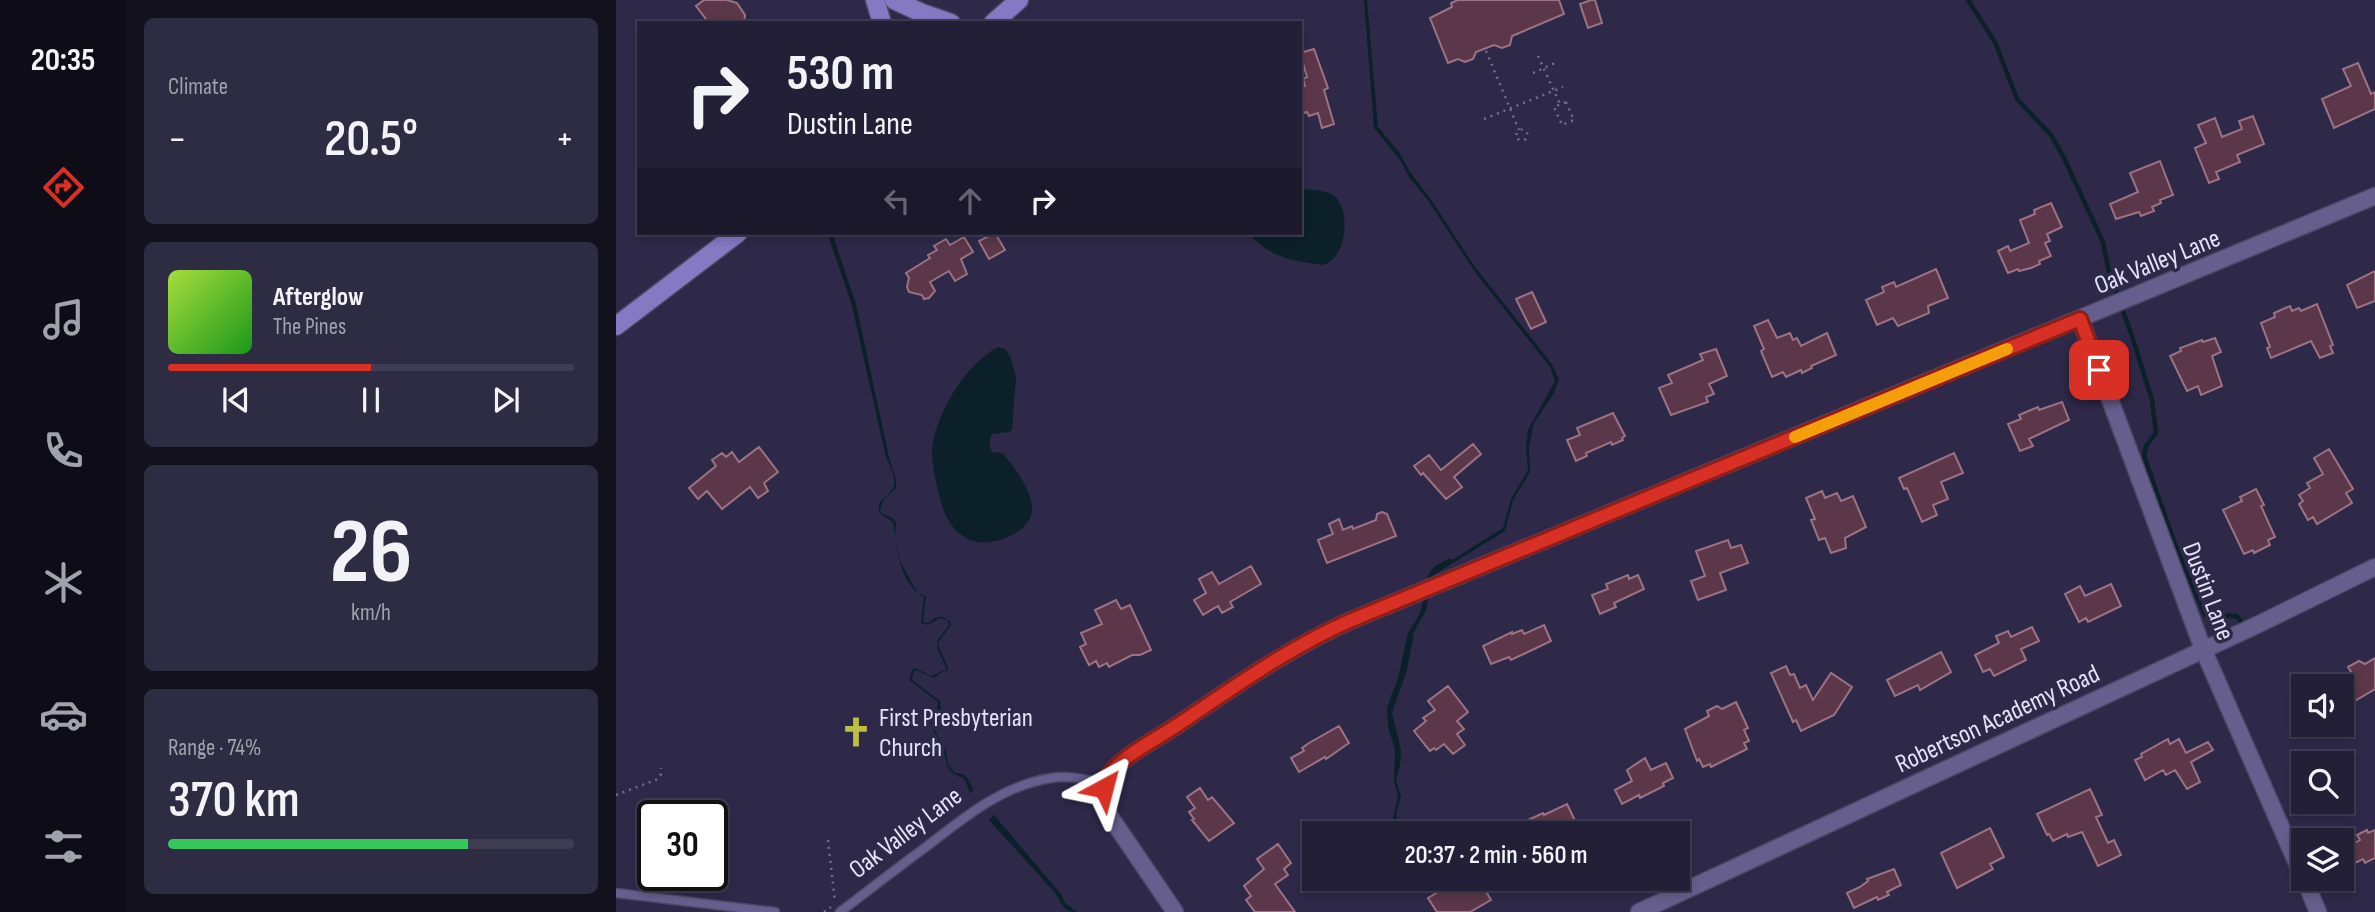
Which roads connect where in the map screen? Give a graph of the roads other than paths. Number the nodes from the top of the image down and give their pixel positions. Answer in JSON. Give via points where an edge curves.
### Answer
{"nodes":[{"id":1,"x":875,"y":0,"type":"edge"},
{"id":2,"x":894,"y":0,"type":"edge"},
{"id":3,"x":1019,"y":0,"type":"edge"},
{"id":4,"x":882,"y":21,"type":"edge"},
{"id":5,"x":945,"y":21,"type":"edge"},
{"id":6,"x":995,"y":21,"type":"edge"},
{"id":7,"x":2375,"y":196,"type":"edge"},
{"id":8,"x":735,"y":235,"type":"edge"},
{"id":9,"x":2080,"y":319,"type":"junction"},
{"id":10,"x":616,"y":326,"type":"edge"},
{"id":11,"x":2375,"y":567,"type":"edge"},
{"id":12,"x":2203,"y":649,"type":"junction"},
{"id":13,"x":1105,"y":783,"type":"junction"},
{"id":14,"x":2291,"y":851,"type":"edge"},
{"id":15,"x":2309,"y":891,"type":"edge"},
{"id":16,"x":616,"y":893,"type":"edge"},
{"id":17,"x":775,"y":912,"type":"edge"},
{"id":18,"x":840,"y":912,"type":"edge"},
{"id":19,"x":1175,"y":912,"type":"edge"},
{"id":20,"x":1640,"y":912,"type":"edge"},
{"id":21,"x":2318,"y":912,"type":"edge"}],
"edges":[{"from":1,"to":4,"type":"street"},
{"from":2,"to":5,"type":"street"},
{"from":3,"to":6,"type":"street"},
{"from":7,"to":9,"type":"street","name":"Oak Valley Lane"},
{"from":8,"to":10,"type":"street"},
{"from":9,"to":12,"type":"street","name":"Dustin Lane"},
{"from":9,"to":13,"type":"street","name":"Oak Valley Lane","via":[[1320,634],[1150,743],[1114,769]]},
{"from":11,"to":12,"type":"street","name":"Robertson Academy Road"},
{"from":12,"to":14,"type":"street","name":"Dustin Lane"},
{"from":12,"to":20,"type":"street","name":"Robertson Academy Road"},
{"from":13,"to":18,"type":"lane","name":"Oak Valley Lane","via":[[1053,778],[999,795]]},
{"from":13,"to":19,"type":"street","via":[[1107,812]]},
{"from":15,"to":21,"type":"street","name":"Dustin Lane"},
{"from":16,"to":17,"type":"lane"}]}
